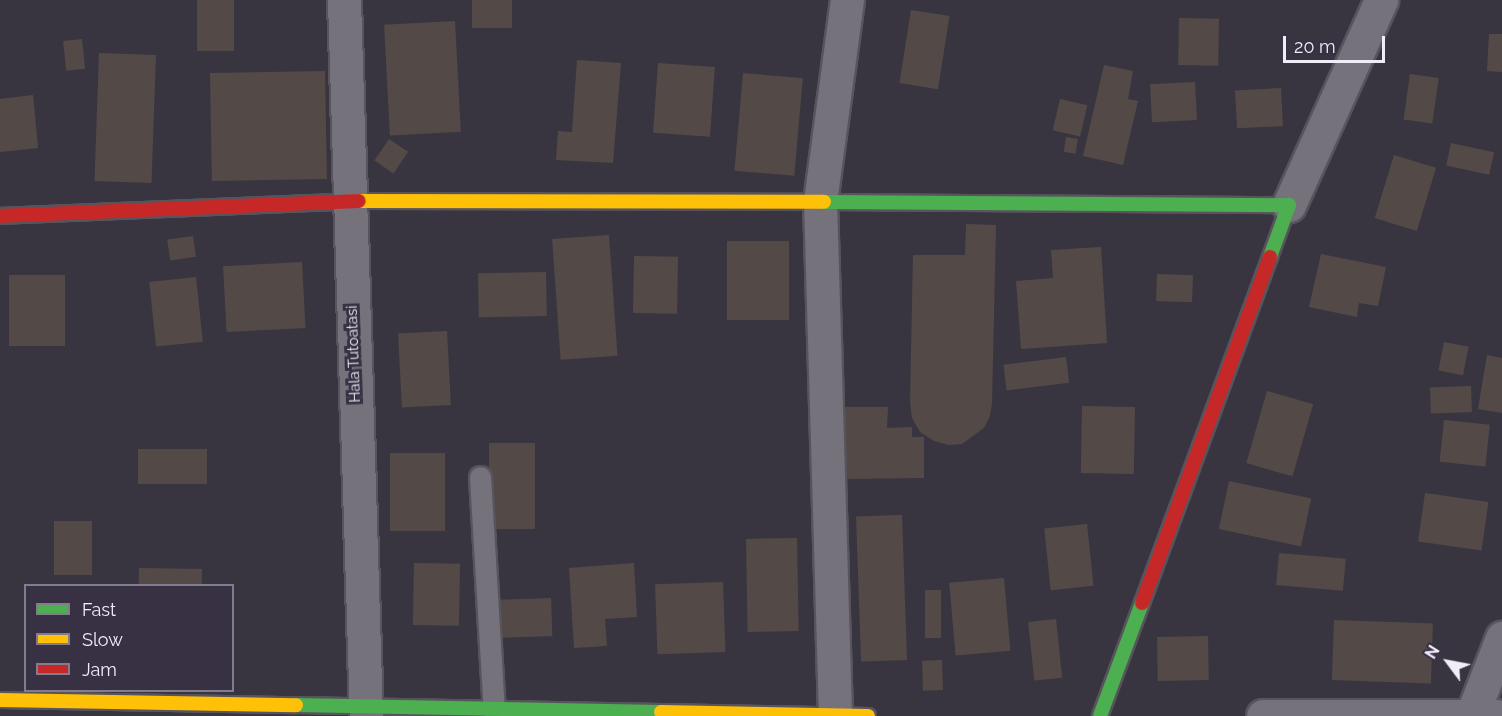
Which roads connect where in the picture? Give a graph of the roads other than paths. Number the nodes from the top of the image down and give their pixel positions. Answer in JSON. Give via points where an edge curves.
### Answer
{"nodes":[{"id":1,"x":344,"y":0,"type":"edge"},
{"id":2,"x":847,"y":0,"type":"edge"},
{"id":3,"x":1381,"y":0,"type":"edge"},
{"id":4,"x":349,"y":200,"type":"junction"},
{"id":5,"x":820,"y":202,"type":"junction"},
{"id":6,"x":1289,"y":205,"type":"junction"},
{"id":7,"x":0,"y":216,"type":"edge"},
{"id":8,"x":480,"y":477,"type":"dead end"},
{"id":9,"x":1502,"y":638,"type":"edge"},
{"id":10,"x":0,"y":700,"type":"edge"},
{"id":11,"x":494,"y":710,"type":"junction"},
{"id":12,"x":366,"y":712,"type":"edge"},
{"id":13,"x":835,"y":715,"type":"edge"},
{"id":14,"x":1484,"y":715,"type":"edge"},
{"id":15,"x":868,"y":716,"type":"edge"},
{"id":16,"x":1100,"y":716,"type":"edge"},
{"id":17,"x":1263,"y":716,"type":"edge"}],
"edges":[{"from":1,"to":4,"type":"street","name":"Hala Tutoatasi"},
{"from":2,"to":5,"type":"street"},
{"from":3,"to":6,"type":"street"},
{"from":4,"to":5,"type":"street"},
{"from":4,"to":7,"type":"street"},
{"from":4,"to":12,"type":"street","name":"Hala Tutoatasi"},
{"from":5,"to":6,"type":"street"},
{"from":5,"to":13,"type":"street"},
{"from":6,"to":16,"type":"street"},
{"from":8,"to":11,"type":"lane"},
{"from":9,"to":14,"type":"street"},
{"from":10,"to":12,"type":"street"},
{"from":11,"to":12,"type":"street"},
{"from":11,"to":13,"type":"street"},
{"from":13,"to":15,"type":"street"},
{"from":14,"to":17,"type":"street"}]}
